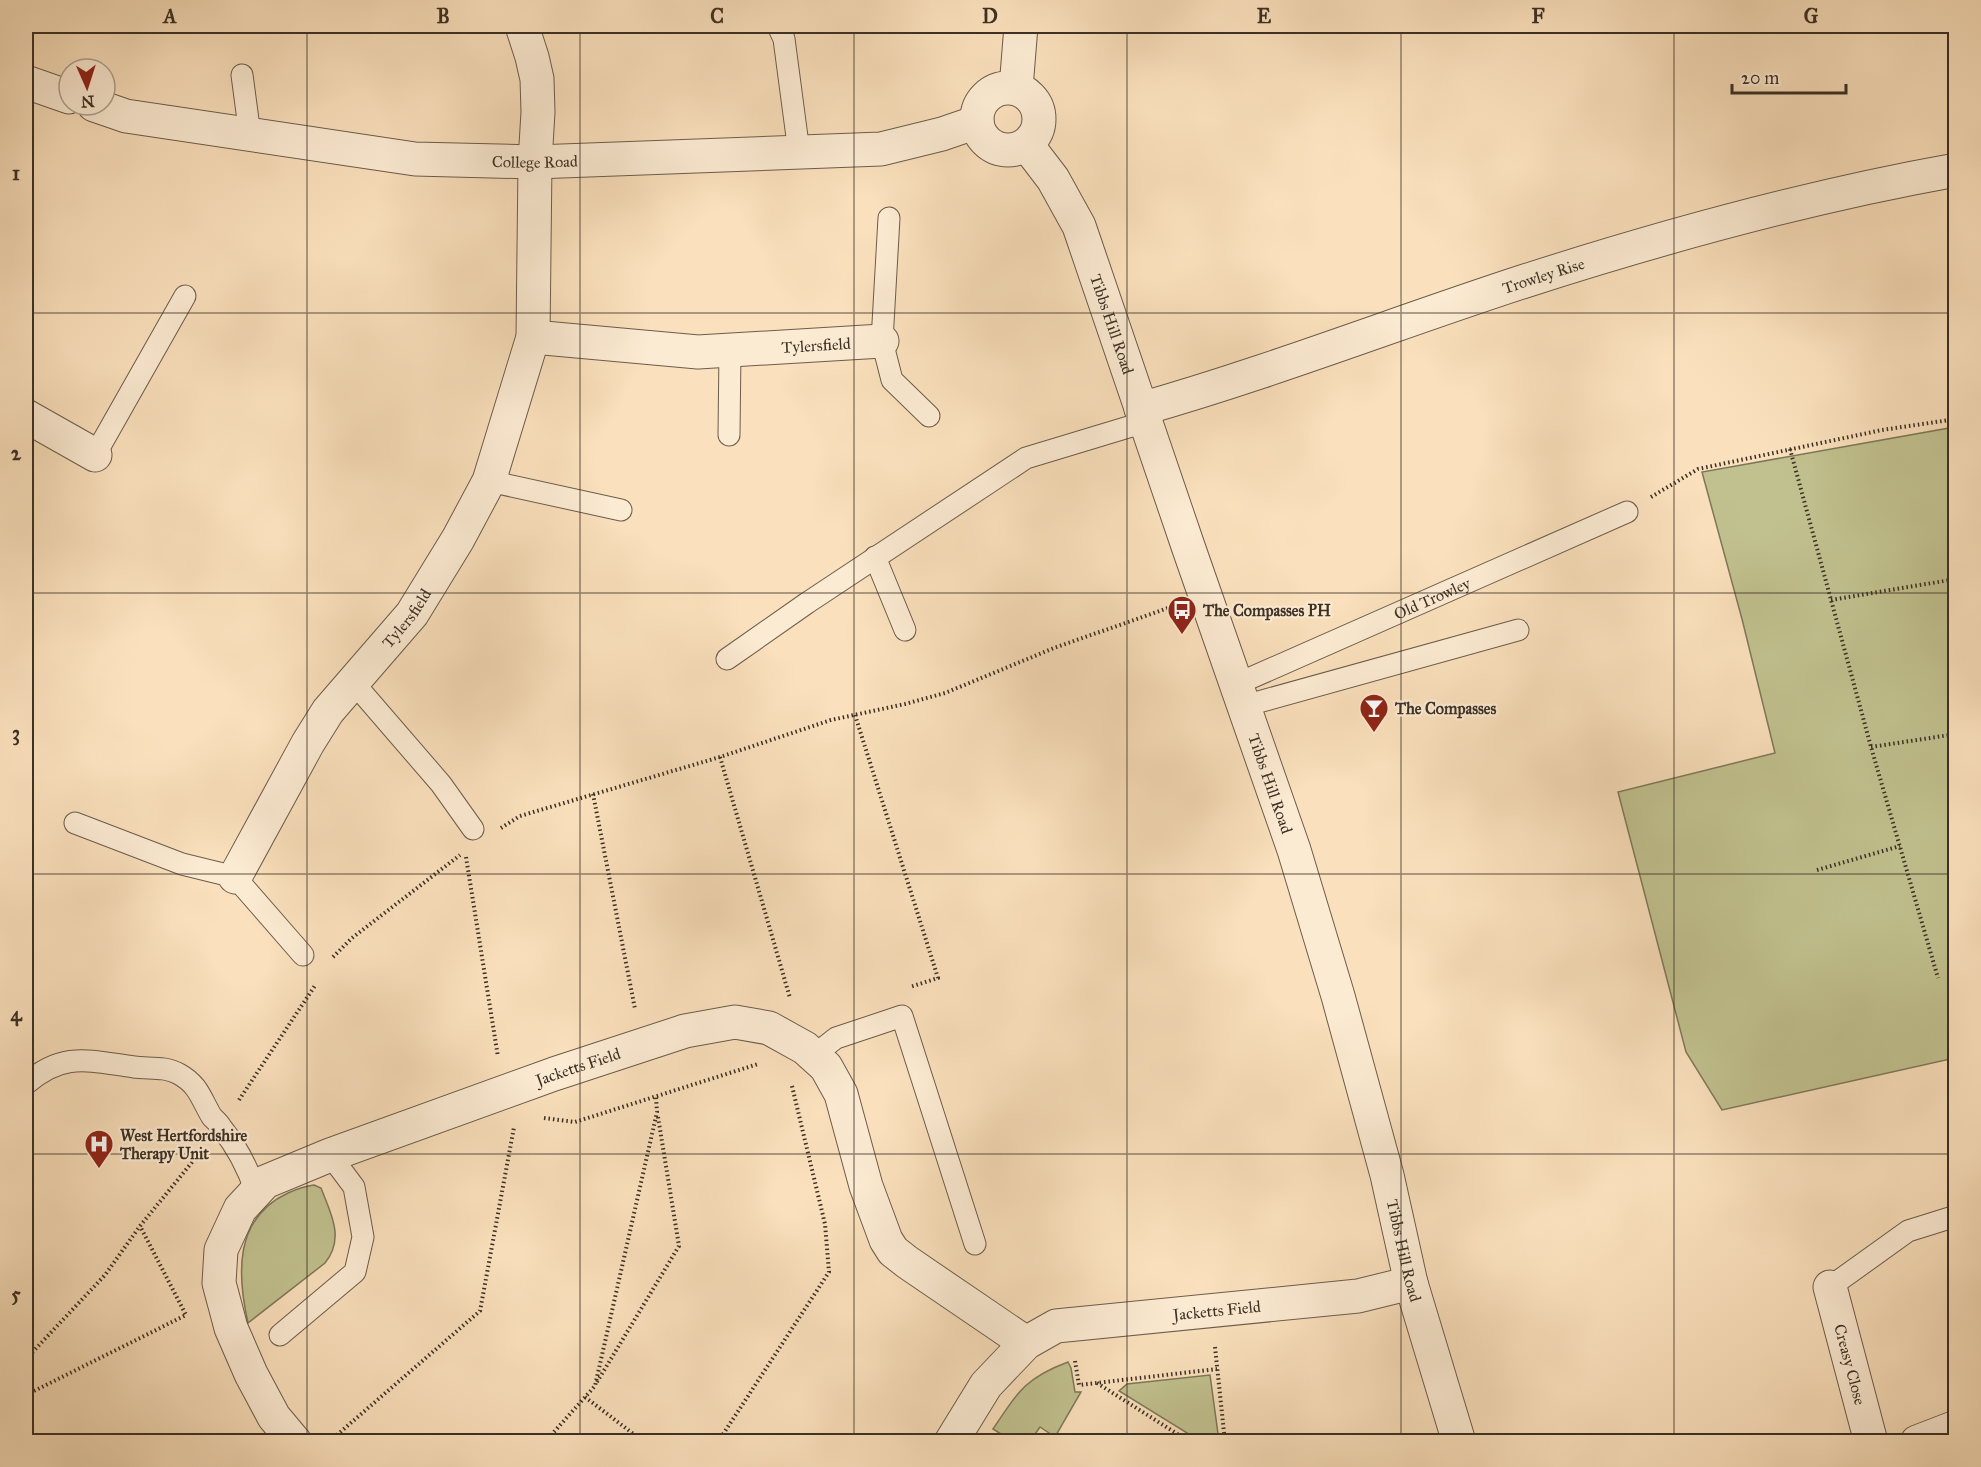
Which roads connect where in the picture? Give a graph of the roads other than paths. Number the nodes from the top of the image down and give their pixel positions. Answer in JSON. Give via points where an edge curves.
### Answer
{"nodes":[{"id":1,"x":522,"y":26,"type":"edge"},
{"id":2,"x":778,"y":26,"type":"edge"},
{"id":3,"x":1021,"y":26,"type":"edge"},
{"id":4,"x":242,"y":75,"type":"dead end"},
{"id":5,"x":26,"y":82,"type":"edge"},
{"id":6,"x":1016,"y":88,"type":"junction"},
{"id":7,"x":57,"y":93,"type":"edge"},
{"id":8,"x":117,"y":113,"type":"edge"},
{"id":9,"x":977,"y":122,"type":"junction"},
{"id":10,"x":250,"y":135,"type":"junction"},
{"id":11,"x":1027,"y":145,"type":"junction"},
{"id":12,"x":799,"y":152,"type":"junction"},
{"id":13,"x":535,"y":162,"type":"junction"},
{"id":14,"x":1956,"y":170,"type":"edge"},
{"id":15,"x":889,"y":219,"type":"dead end"},
{"id":16,"x":185,"y":296,"type":"dead end"},
{"id":17,"x":533,"y":337,"type":"junction"},
{"id":18,"x":882,"y":341,"type":"junction"},
{"id":19,"x":730,"y":350,"type":"junction"},
{"id":20,"x":26,"y":416,"type":"edge"},
{"id":21,"x":929,"y":416,"type":"dead end"},
{"id":22,"x":1143,"y":416,"type":"junction"},
{"id":23,"x":729,"y":435,"type":"dead end"},
{"id":24,"x":95,"y":455,"type":"joint"},
{"id":25,"x":489,"y":481,"type":"junction"},
{"id":26,"x":621,"y":510,"type":"dead end"},
{"id":27,"x":1627,"y":512,"type":"road end"},
{"id":28,"x":875,"y":557,"type":"junction"},
{"id":29,"x":905,"y":630,"type":"dead end"},
{"id":30,"x":1518,"y":630,"type":"dead end"},
{"id":31,"x":727,"y":659,"type":"dead end"},
{"id":32,"x":353,"y":682,"type":"junction"},
{"id":33,"x":1241,"y":695,"type":"junction"},
{"id":34,"x":75,"y":823,"type":"dead end"},
{"id":35,"x":482,"y":832,"type":"road end"},
{"id":36,"x":235,"y":877,"type":"junction"},
{"id":37,"x":303,"y":955,"type":"dead end"},
{"id":38,"x":796,"y":1051,"type":"junction"},
{"id":39,"x":26,"y":1084,"type":"edge"},
{"id":40,"x":330,"y":1155,"type":"junction"},
{"id":41,"x":256,"y":1192,"type":"junction"},
{"id":42,"x":1956,"y":1216,"type":"edge"},
{"id":43,"x":975,"y":1244,"type":"dead end"},
{"id":44,"x":1411,"y":1283,"type":"junction"},
{"id":45,"x":1830,"y":1287,"type":"joint"},
{"id":46,"x":280,"y":1335,"type":"dead end"},
{"id":47,"x":1026,"y":1343,"type":"junction"},
{"id":48,"x":1956,"y":1427,"type":"edge"},
{"id":49,"x":295,"y":1442,"type":"edge"},
{"id":50,"x":951,"y":1442,"type":"edge"},
{"id":51,"x":1459,"y":1442,"type":"edge"},
{"id":52,"x":1871,"y":1442,"type":"edge"},
{"id":53,"x":1917,"y":1442,"type":"edge"}],
"edges":[{"from":1,"to":13,"type":"street","name":"Tylersfield","via":[[537,79]]},
{"from":2,"to":12,"type":"lane","via":[[784,39]]},
{"from":3,"to":6,"type":"street"},
{"from":4,"to":10,"type":"lane"},
{"from":5,"to":7,"type":"street"},
{"from":6,"to":9,"type":"street","via":[[1006,87],[988,94],[977,112]]},
{"from":6,"to":11,"type":"street","via":[[1033,99],[1038,108],[1038,128]]},
{"from":8,"to":10,"type":"street","name":"College Road"},
{"from":9,"to":11,"type":"street","via":[[980,133],[995,148],[1017,149]]},
{"from":9,"to":12,"type":"street","name":"College Road","via":[[881,149]]},
{"from":10,"to":13,"type":"street","name":"College Road","via":[[415,159]]},
{"from":11,"to":22,"type":"street","name":"Tibbs Hill Road","via":[[1053,179],[1079,226]]},
{"from":12,"to":13,"type":"street","name":"College Road"},
{"from":13,"to":17,"type":"street","name":"Tylersfield"},
{"from":14,"to":22,"type":"street","name":"Trowley Rise","via":[[1886,182],[1677,235],[1525,281]]},
{"from":15,"to":18,"type":"lane"},
{"from":16,"to":24,"type":"lane"},
{"from":17,"to":19,"type":"street","name":"Tylersfield","via":[[698,352]]},
{"from":17,"to":25,"type":"street","name":"Tylersfield"},
{"from":18,"to":19,"type":"street","name":"Tylersfield"},
{"from":18,"to":21,"type":"lane","via":[[892,380]]},
{"from":19,"to":23,"type":"lane"},
{"from":20,"to":24,"type":"street"},
{"from":22,"to":28,"type":"lane","via":[[1026,458]]},
{"from":22,"to":33,"type":"street","name":"Tibbs Hill Road"},
{"from":25,"to":26,"type":"lane"},
{"from":25,"to":32,"type":"street","name":"Tylersfield","via":[[412,614]]},
{"from":27,"to":33,"type":"lane","name":"Old Trowley"},
{"from":28,"to":29,"type":"lane"},
{"from":28,"to":31,"type":"lane"},
{"from":30,"to":33,"type":"lane"},
{"from":32,"to":35,"type":"lane"},
{"from":32,"to":36,"type":"street","name":"Tylersfield","via":[[308,743]]},
{"from":33,"to":44,"type":"street","name":"Tibbs Hill Road","via":[[1338,996],[1387,1175]]},
{"from":34,"to":36,"type":"lane","via":[[182,864]]},
{"from":36,"to":37,"type":"lane"},
{"from":38,"to":40,"type":"street","name":"Jacketts Field","via":[[769,1028],[735,1022],[685,1031],[642,1045],[511,1102]]},
{"from":38,"to":43,"type":"lane","via":[[902,1016]]},
{"from":38,"to":47,"type":"street","name":"Jacketts Field","via":[[826,1067],[841,1094],[866,1186],[893,1251]]},
{"from":39,"to":41,"type":"lane","via":[[57,1064],[81,1060],[164,1068],[178,1073],[197,1087],[213,1118],[248,1167]]},
{"from":40,"to":41,"type":"street","name":"Jacketts Field","via":[[265,1182]]},
{"from":40,"to":46,"type":"lane","via":[[354,1187],[363,1236],[355,1272]]},
{"from":41,"to":49,"type":"street","name":"Jacketts Field","via":[[240,1209],[221,1250],[219,1283],[231,1328],[251,1374],[274,1417]]},
{"from":42,"to":45,"type":"lane","via":[[1908,1231]]},
{"from":44,"to":47,"type":"street","name":"Jacketts Field","via":[[1358,1296],[1056,1326]]},
{"from":44,"to":51,"type":"street","name":"Tibbs Hill Road"},
{"from":45,"to":52,"type":"street","name":"Creasy Close"},
{"from":47,"to":50,"type":"street","name":"Jacketts Field","via":[[986,1385]]},
{"from":48,"to":53,"type":"street"}]}
